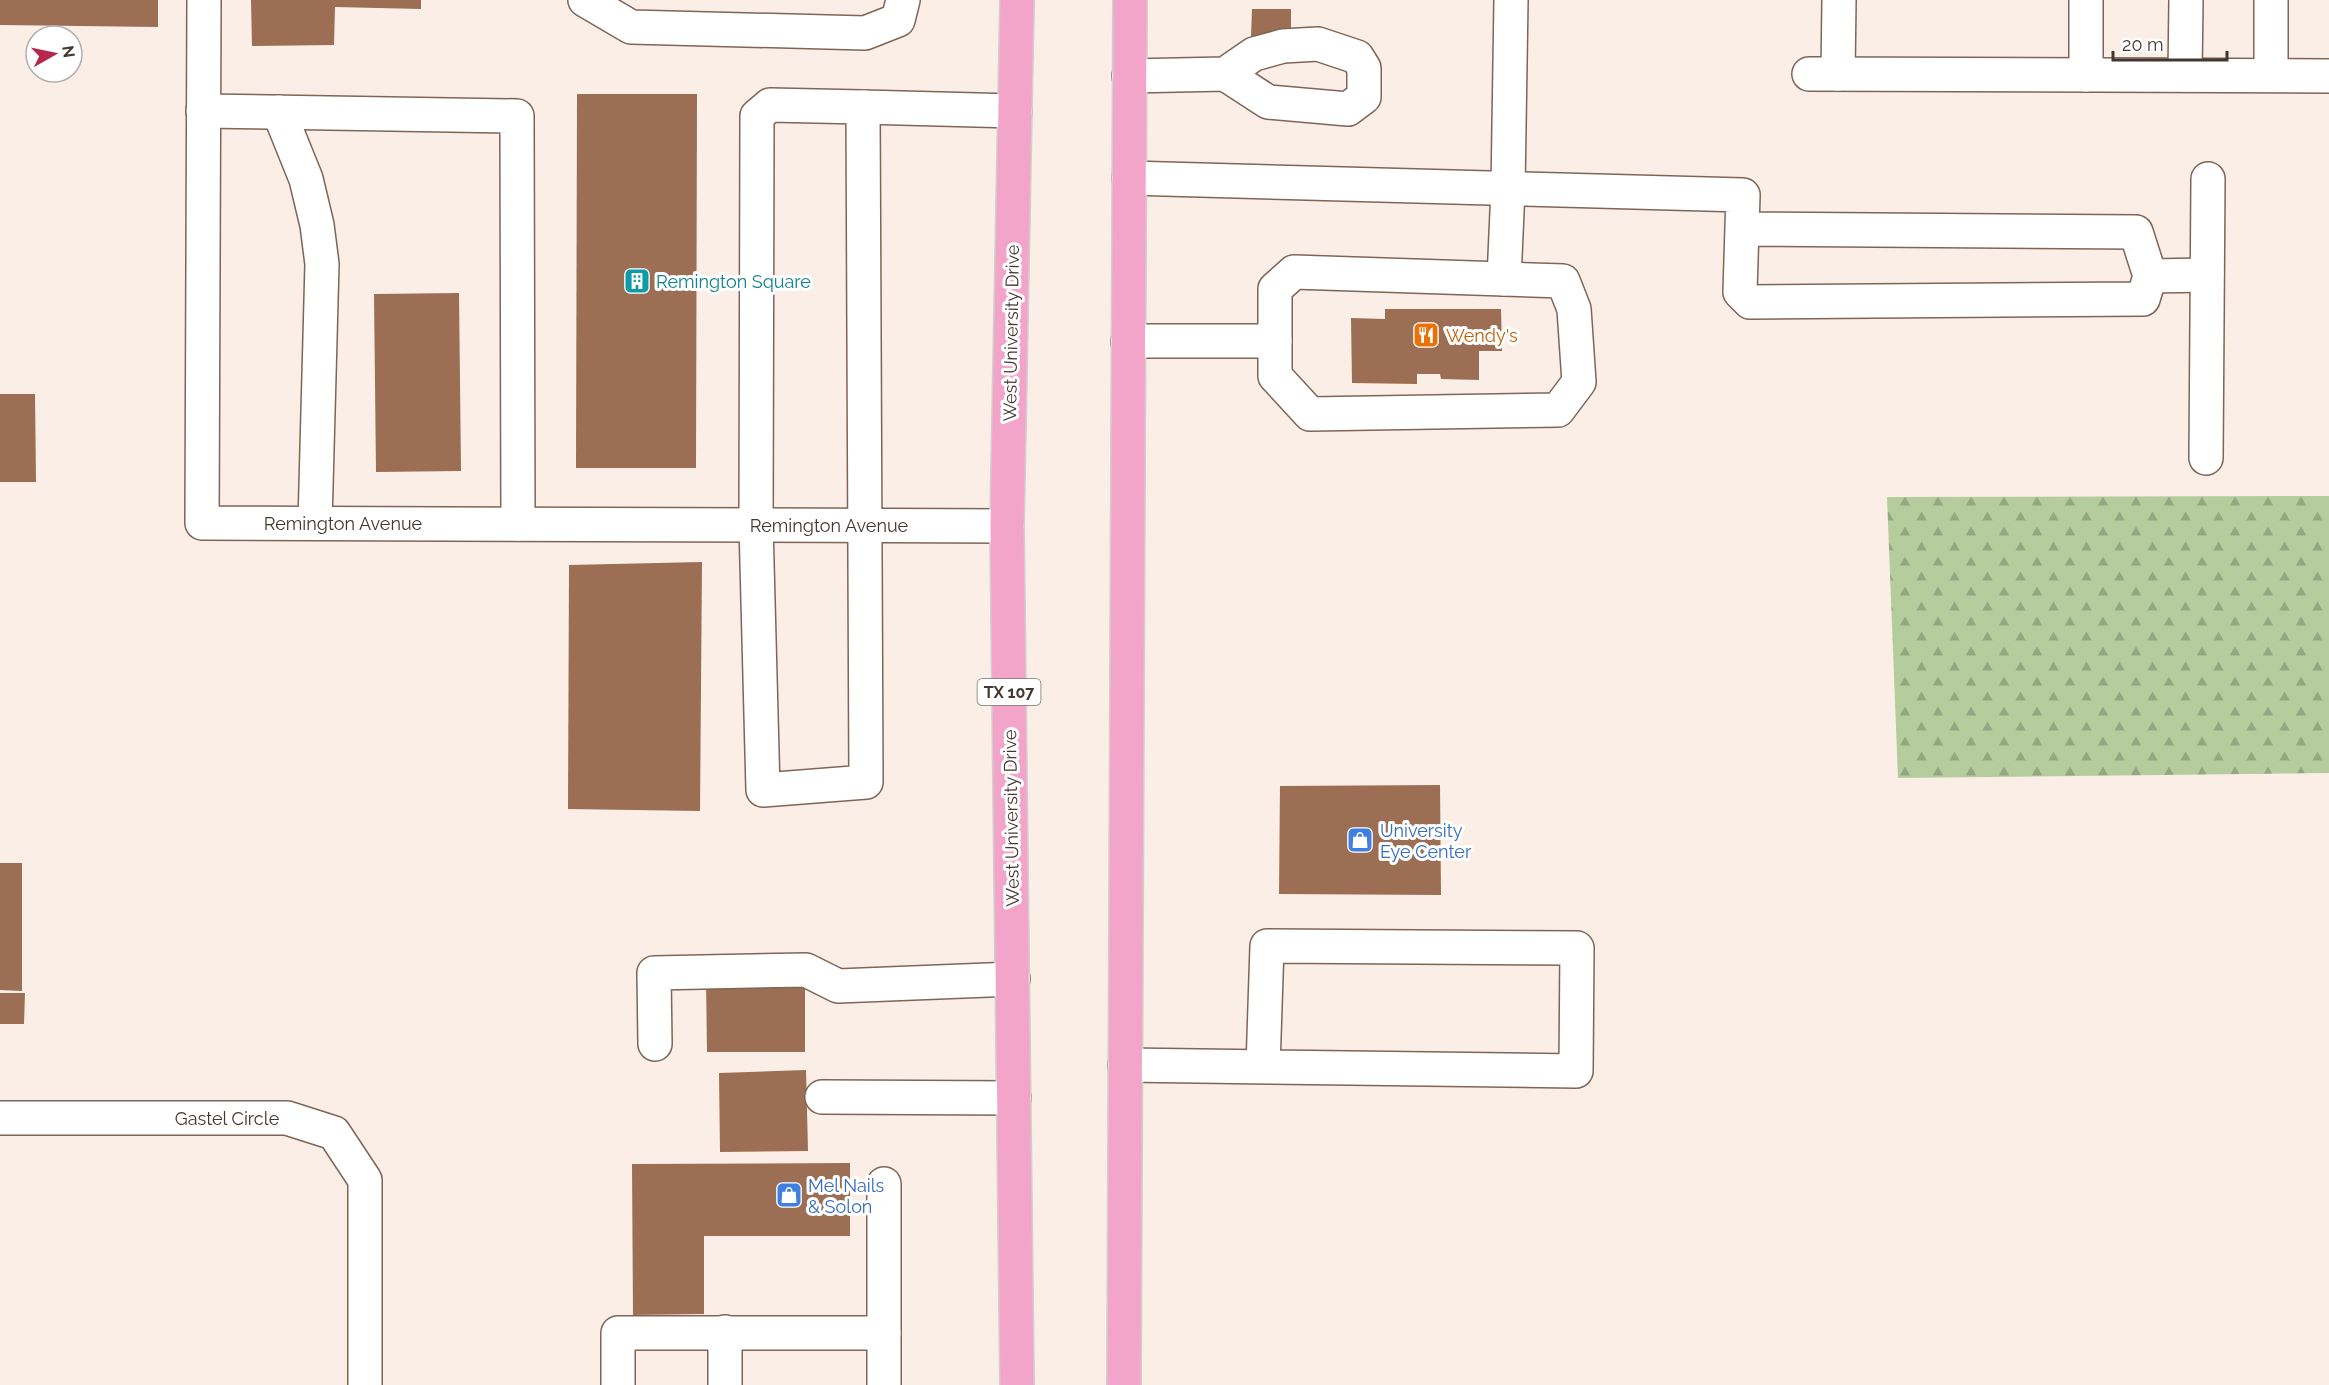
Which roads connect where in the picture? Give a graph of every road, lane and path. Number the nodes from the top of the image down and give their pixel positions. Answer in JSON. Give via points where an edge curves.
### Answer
{"nodes":[{"id":1,"x":204,"y":0,"type":"edge"},
{"id":2,"x":585,"y":0,"type":"edge"},
{"id":3,"x":903,"y":0,"type":"edge"},
{"id":4,"x":1017,"y":0,"type":"edge"},
{"id":5,"x":1130,"y":0,"type":"edge"},
{"id":6,"x":1510,"y":0,"type":"edge"},
{"id":7,"x":1839,"y":0,"type":"edge"},
{"id":8,"x":2086,"y":0,"type":"edge"},
{"id":9,"x":2186,"y":0,"type":"edge"},
{"id":10,"x":2271,"y":0,"type":"edge"},
{"id":11,"x":1225,"y":74,"type":"dead end"},
{"id":12,"x":2086,"y":75,"type":"junction"},
{"id":13,"x":2185,"y":75,"type":"junction"},
{"id":14,"x":2271,"y":75,"type":"junction"},
{"id":15,"x":1129,"y":76,"type":"junction"},
{"id":16,"x":2329,"y":76,"type":"edge"},
{"id":17,"x":863,"y":107,"type":"junction"},
{"id":18,"x":203,"y":111,"type":"junction"},
{"id":19,"x":1015,"y":111,"type":"junction"},
{"id":20,"x":279,"y":112,"type":"junction"},
{"id":21,"x":1129,"y":178,"type":"junction"},
{"id":22,"x":2208,"y":179,"type":"dead end"},
{"id":23,"x":1508,"y":189,"type":"junction"},
{"id":24,"x":1742,"y":229,"type":"junction"},
{"id":25,"x":2207,"y":275,"type":"junction"},
{"id":26,"x":2150,"y":276,"type":"junction"},
{"id":27,"x":1504,"y":279,"type":"junction"},
{"id":28,"x":1128,"y":341,"type":"junction"},
{"id":29,"x":1275,"y":341,"type":"junction"},
{"id":30,"x":2206,"y":458,"type":"dead end"},
{"id":31,"x":315,"y":523,"type":"junction"},
{"id":32,"x":518,"y":524,"type":"junction"},
{"id":33,"x":756,"y":525,"type":"junction"},
{"id":34,"x":865,"y":525,"type":"junction"},
{"id":35,"x":1007,"y":526,"type":"junction"},
{"id":36,"x":1013,"y":979,"type":"junction"},
{"id":37,"x":655,"y":1044,"type":"dead end"},
{"id":38,"x":1125,"y":1065,"type":"junction"},
{"id":39,"x":1263,"y":1067,"type":"junction"},
{"id":40,"x":822,"y":1097,"type":"dead end"},
{"id":41,"x":1014,"y":1098,"type":"junction"},
{"id":42,"x":0,"y":1118,"type":"edge"},
{"id":43,"x":884,"y":1184,"type":"dead end"},
{"id":44,"x":725,"y":1332,"type":"junction"},
{"id":45,"x":884,"y":1333,"type":"junction"},
{"id":46,"x":365,"y":1385,"type":"edge"},
{"id":47,"x":618,"y":1385,"type":"edge"},
{"id":48,"x":725,"y":1385,"type":"edge"},
{"id":49,"x":884,"y":1385,"type":"edge"},
{"id":50,"x":1017,"y":1385,"type":"edge"},
{"id":51,"x":1124,"y":1385,"type":"edge"}],
"edges":[{"from":1,"to":18,"type":"street","name":"Remington Avenue"},
{"from":2,"to":3,"type":"street","via":[[631,27],[865,33],[898,20]]},
{"from":4,"to":19,"type":"main road","name":"West University Drive","number":"TX 107"},
{"from":5,"to":15,"type":"main road"},
{"from":6,"to":23,"type":"street"},
{"from":7,"to":12,"type":"street","via":[[1823,74]]},
{"from":8,"to":12,"type":"street"},
{"from":9,"to":13,"type":"street"},
{"from":10,"to":14,"type":"street"},
{"from":11,"to":15,"type":"street"},
{"from":12,"to":13,"type":"street"},
{"from":13,"to":14,"type":"street"},
{"from":14,"to":16,"type":"street"},
{"from":15,"to":21,"type":"main road"},
{"from":17,"to":19,"type":"street"},
{"from":17,"to":33,"type":"street","via":[[770,105],[757,116]]},
{"from":17,"to":34,"type":"street"},
{"from":18,"to":20,"type":"street"},
{"from":18,"to":31,"type":"street","name":"Remington Avenue","via":[[202,523]]},
{"from":19,"to":35,"type":"main road","name":"West University Drive","number":"TX 107"},
{"from":20,"to":31,"type":"street","via":[[306,180],[322,264]]},
{"from":20,"to":32,"type":"street","via":[[517,116]]},
{"from":21,"to":23,"type":"street"},
{"from":21,"to":28,"type":"main road"},
{"from":22,"to":25,"type":"street"},
{"from":23,"to":24,"type":"street","via":[[1743,195]]},
{"from":23,"to":27,"type":"street"},
{"from":24,"to":26,"type":"street","via":[[2136,232]]},
{"from":24,"to":26,"type":"street","via":[[1740,292],[1750,302],[2143,299]]},
{"from":25,"to":26,"type":"street"},
{"from":25,"to":30,"type":"street"},
{"from":27,"to":29,"type":"street","via":[[1294,272],[1275,290]]},
{"from":27,"to":29,"type":"street","via":[[1563,281],[1574,309],[1579,382],[1558,410],[1310,414],[1275,376]]},
{"from":28,"to":29,"type":"street"},
{"from":28,"to":38,"type":"main road"},
{"from":31,"to":32,"type":"street","name":"Remington Avenue"},
{"from":32,"to":33,"type":"street","name":"Remington Avenue"},
{"from":33,"to":34,"type":"street","name":"Remington Avenue"},
{"from":33,"to":34,"type":"street","via":[[763,790],[866,782]]},
{"from":34,"to":35,"type":"street","name":"Remington Avenue"},
{"from":35,"to":36,"type":"main road","name":"West University Drive","number":"TX 107"},
{"from":36,"to":37,"type":"street","via":[[838,986],[806,970],[654,973]]},
{"from":36,"to":41,"type":"main road","name":"West University Drive","number":"TX 107"},
{"from":38,"to":39,"type":"street"},
{"from":38,"to":51,"type":"main road"},
{"from":39,"to":39,"type":"street","via":[[1576,1071],[1577,948],[1267,946]]},
{"from":40,"to":41,"type":"street"},
{"from":41,"to":50,"type":"main road","name":"West University Drive","number":"TX 107"},
{"from":42,"to":46,"type":"street","name":"Gastel Circle","via":[[287,1118],[334,1133],[365,1180]]},
{"from":43,"to":45,"type":"street"},
{"from":44,"to":45,"type":"street"},
{"from":44,"to":47,"type":"street","via":[[618,1333]]},
{"from":44,"to":48,"type":"street"},
{"from":45,"to":49,"type":"street"}]}
